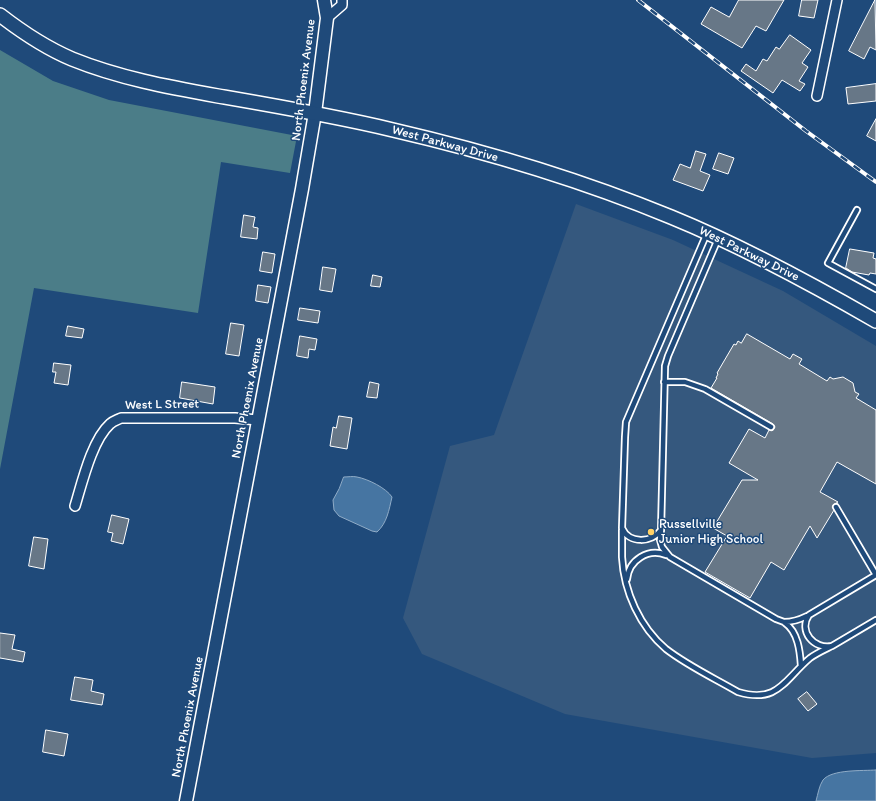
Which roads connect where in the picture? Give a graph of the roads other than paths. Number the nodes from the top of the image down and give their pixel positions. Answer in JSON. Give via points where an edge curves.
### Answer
{"nodes":[{"id":1,"x":324,"y":0,"type":"edge"},
{"id":2,"x":342,"y":0,"type":"edge"},
{"id":3,"x":838,"y":0,"type":"edge"},
{"id":4,"x":0,"y":15,"type":"edge"},
{"id":5,"x":327,"y":18,"type":"junction"},
{"id":6,"x":818,"y":96,"type":"dead end"},
{"id":7,"x":315,"y":113,"type":"junction"},
{"id":8,"x":857,"y":210,"type":"dead end"},
{"id":9,"x":713,"y":236,"type":"junction"},
{"id":10,"x":876,"y":289,"type":"edge"},
{"id":11,"x":876,"y":321,"type":"edge"},
{"id":12,"x":664,"y":382,"type":"junction"},
{"id":13,"x":258,"y":420,"type":"junction"},
{"id":14,"x":771,"y":427,"type":"dead end"},
{"id":15,"x":75,"y":506,"type":"dead end"},
{"id":16,"x":836,"y":507,"type":"dead end"},
{"id":17,"x":622,"y":528,"type":"junction"},
{"id":18,"x":661,"y":530,"type":"junction"},
{"id":19,"x":670,"y":557,"type":"junction"},
{"id":20,"x":876,"y":575,"type":"edge"},
{"id":21,"x":627,"y":583,"type":"junction"},
{"id":22,"x":809,"y":615,"type":"junction"},
{"id":23,"x":876,"y":620,"type":"edge"},
{"id":24,"x":784,"y":622,"type":"junction"},
{"id":25,"x":832,"y":646,"type":"junction"},
{"id":26,"x":801,"y":666,"type":"junction"},
{"id":27,"x":186,"y":801,"type":"edge"}],
"edges":[{"from":1,"to":5,"type":"street","name":"North Phoenix Avenue"},
{"from":2,"to":5,"type":"street","via":[[342,5]]},
{"from":3,"to":6,"type":"street"},
{"from":4,"to":7,"type":"main road","name":"West Parkway Drive","via":[[44,44],[100,70],[187,90]]},
{"from":5,"to":7,"type":"street","name":"North Phoenix Avenue"},
{"from":7,"to":9,"type":"main road","name":"West Parkway Drive","via":[[399,131],[538,169],[618,196]]},
{"from":7,"to":13,"type":"street","name":"North Phoenix Avenue"},
{"from":8,"to":10,"type":"lane","via":[[828,263]]},
{"from":9,"to":11,"type":"main road","name":"West Parkway Drive"},
{"from":9,"to":12,"type":"lane","via":[[666,361]]},
{"from":9,"to":17,"type":"lane","via":[[626,422]]},
{"from":12,"to":14,"type":"lane","via":[[685,382],[704,389]]},
{"from":12,"to":18,"type":"lane"},
{"from":13,"to":15,"type":"street","name":"West L Street","via":[[121,418],[106,428],[92,452]]},
{"from":13,"to":27,"type":"street","name":"North Phoenix Avenue"},
{"from":16,"to":20,"type":"lane"},
{"from":17,"to":18,"type":"lane","via":[[631,538],[642,539],[653,538]]},
{"from":17,"to":21,"type":"lane","via":[[622,558]]},
{"from":18,"to":19,"type":"lane","via":[[662,547]]},
{"from":19,"to":21,"type":"lane","via":[[659,552],[638,558],[631,567]]},
{"from":19,"to":24,"type":"lane"},
{"from":20,"to":22,"type":"lane"},
{"from":21,"to":26,"type":"lane","via":[[637,614],[650,633],[685,662],[738,692],[748,695],[773,692],[784,685]]},
{"from":22,"to":24,"type":"lane","via":[[799,620]]},
{"from":22,"to":25,"type":"lane","via":[[805,628],[813,642],[822,647]]},
{"from":23,"to":25,"type":"lane"},
{"from":24,"to":26,"type":"lane","via":[[793,630]]},
{"from":25,"to":26,"type":"lane","via":[[818,652]]}]}
